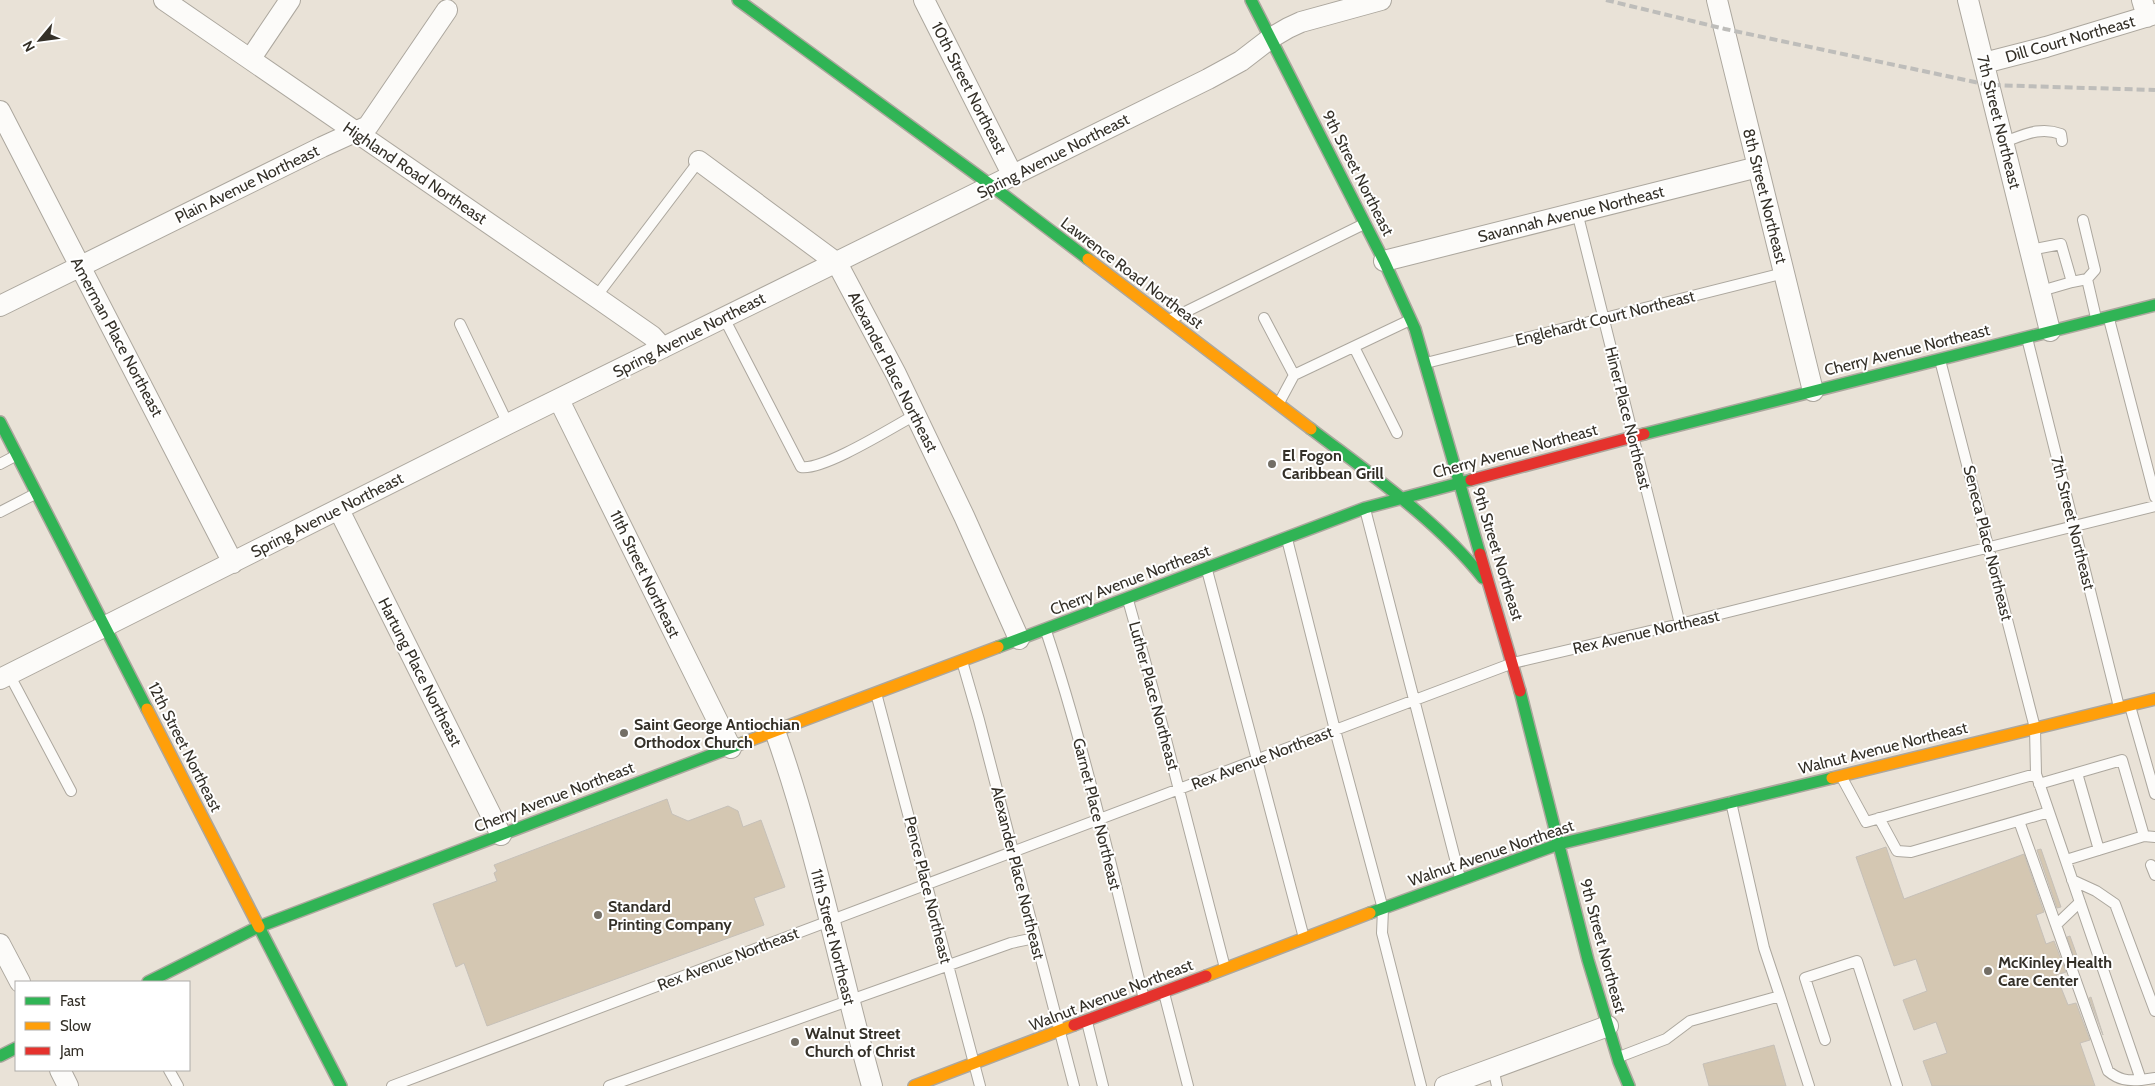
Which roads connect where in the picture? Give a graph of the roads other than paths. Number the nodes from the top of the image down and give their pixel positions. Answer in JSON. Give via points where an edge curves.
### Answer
{"nodes":[{"id":1,"x":164,"y":0,"type":"edge"},
{"id":2,"x":290,"y":0,"type":"edge"},
{"id":3,"x":738,"y":0,"type":"edge"},
{"id":4,"x":924,"y":0,"type":"edge"},
{"id":5,"x":1251,"y":0,"type":"edge"},
{"id":6,"x":1381,"y":0,"type":"edge"},
{"id":7,"x":1717,"y":0,"type":"edge"},
{"id":8,"x":1968,"y":0,"type":"edge"},
{"id":9,"x":447,"y":10,"type":"dead end"},
{"id":10,"x":2148,"y":11,"type":"edge"},
{"id":11,"x":1271,"y":38,"type":"junction"},
{"id":12,"x":251,"y":58,"type":"junction"},
{"id":13,"x":1984,"y":63,"type":"junction"},
{"id":14,"x":0,"y":111,"type":"edge"},
{"id":15,"x":355,"y":132,"type":"junction"},
{"id":16,"x":2062,"y":141,"type":"dead end"},
{"id":17,"x":2004,"y":142,"type":"junction"},
{"id":18,"x":698,"y":161,"type":"joint"},
{"id":19,"x":1758,"y":167,"type":"junction"},
{"id":20,"x":1014,"y":176,"type":"junction"},
{"id":21,"x":992,"y":186,"type":"junction"},
{"id":22,"x":1577,"y":212,"type":"junction"},
{"id":23,"x":2083,"y":220,"type":"dead end"},
{"id":24,"x":1365,"y":223,"type":"junction"},
{"id":25,"x":2030,"y":250,"type":"junction"},
{"id":26,"x":1384,"y":261,"type":"junction"},
{"id":27,"x":837,"y":263,"type":"junction"},
{"id":28,"x":79,"y":266,"type":"junction"},
{"id":29,"x":1784,"y":273,"type":"junction"},
{"id":30,"x":2087,"y":279,"type":"junction"},
{"id":31,"x":2072,"y":282,"type":"junction"},
{"id":32,"x":2041,"y":291,"type":"junction"},
{"id":33,"x":596,"y":297,"type":"junction"},
{"id":34,"x":2155,"y":304,"type":"edge"},
{"id":35,"x":0,"y":306,"type":"edge"},
{"id":36,"x":2102,"y":317,"type":"junction"},
{"id":37,"x":724,"y":318,"type":"junction"},
{"id":38,"x":1264,"y":318,"type":"dead end"},
{"id":39,"x":1603,"y":318,"type":"junction"},
{"id":40,"x":1411,"y":319,"type":"junction"},
{"id":41,"x":1168,"y":320,"type":"junction"},
{"id":42,"x":460,"y":324,"type":"dead end"},
{"id":43,"x":2050,"y":331,"type":"junction"},
{"id":44,"x":2026,"y":337,"type":"junction"},
{"id":45,"x":1354,"y":347,"type":"junction"},
{"id":46,"x":663,"y":348,"type":"junction"},
{"id":47,"x":1940,"y":359,"type":"junction"},
{"id":48,"x":1426,"y":363,"type":"junction"},
{"id":49,"x":1294,"y":375,"type":"junction"},
{"id":50,"x":1813,"y":391,"type":"junction"},
{"id":51,"x":559,"y":400,"type":"junction"},
{"id":52,"x":1279,"y":404,"type":"junction"},
{"id":53,"x":916,"y":415,"type":"junction"},
{"id":54,"x":0,"y":422,"type":"edge"},
{"id":55,"x":508,"y":424,"type":"junction"},
{"id":56,"x":1397,"y":433,"type":"dead end"},
{"id":57,"x":1633,"y":437,"type":"junction"},
{"id":58,"x":17,"y":455,"type":"junction"},
{"id":59,"x":0,"y":464,"type":"edge"},
{"id":60,"x":1459,"y":483,"type":"junction"},
{"id":61,"x":37,"y":493,"type":"junction"},
{"id":62,"x":2155,"y":497,"type":"edge"},
{"id":63,"x":1400,"y":499,"type":"junction"},
{"id":64,"x":2155,"y":506,"type":"edge"},
{"id":65,"x":1365,"y":508,"type":"junction"},
{"id":66,"x":339,"y":510,"type":"junction"},
{"id":67,"x":0,"y":512,"type":"edge"},
{"id":68,"x":2073,"y":526,"type":"junction"},
{"id":69,"x":1287,"y":538,"type":"junction"},
{"id":70,"x":1988,"y":547,"type":"junction"},
{"id":71,"x":233,"y":562,"type":"junction"},
{"id":72,"x":1207,"y":568,"type":"junction"},
{"id":73,"x":1492,"y":589,"type":"junction"},
{"id":74,"x":1127,"y":598,"type":"junction"},
{"id":75,"x":1680,"y":624,"type":"junction"},
{"id":76,"x":104,"y":626,"type":"junction"},
{"id":77,"x":1046,"y":629,"type":"junction"},
{"id":78,"x":1019,"y":638,"type":"junction"},
{"id":79,"x":962,"y":660,"type":"junction"},
{"id":80,"x":1514,"y":663,"type":"junction"},
{"id":81,"x":5,"y":677,"type":"edge"},
{"id":82,"x":876,"y":693,"type":"junction"},
{"id":83,"x":2155,"y":699,"type":"edge"},
{"id":84,"x":1413,"y":700,"type":"junction"},
{"id":85,"x":2124,"y":707,"type":"junction"},
{"id":86,"x":2035,"y":728,"type":"junction"},
{"id":87,"x":1335,"y":730,"type":"junction"},
{"id":88,"x":775,"y":731,"type":"junction"},
{"id":89,"x":731,"y":748,"type":"junction"},
{"id":90,"x":1258,"y":760,"type":"junction"},
{"id":91,"x":2077,"y":773,"type":"junction"},
{"id":92,"x":1840,"y":775,"type":"junction"},
{"id":93,"x":2038,"y":779,"type":"junction"},
{"id":94,"x":1178,"y":790,"type":"junction"},
{"id":95,"x":71,"y":791,"type":"dead end"},
{"id":96,"x":2155,"y":794,"type":"edge"},
{"id":97,"x":1731,"y":801,"type":"junction"},
{"id":98,"x":2049,"y":812,"type":"junction"},
{"id":99,"x":1879,"y":818,"type":"junction"},
{"id":100,"x":1098,"y":820,"type":"junction"},
{"id":101,"x":2019,"y":821,"type":"junction"},
{"id":102,"x":502,"y":835,"type":"junction"},
{"id":103,"x":2144,"y":836,"type":"junction"},
{"id":104,"x":2155,"y":837,"type":"edge"},
{"id":105,"x":1559,"y":844,"type":"junction"},
{"id":106,"x":2099,"y":850,"type":"junction"},
{"id":107,"x":1013,"y":853,"type":"junction"},
{"id":108,"x":2066,"y":860,"type":"junction"},
{"id":109,"x":2152,"y":865,"type":"dead end"},
{"id":110,"x":2155,"y":875,"type":"edge"},
{"id":111,"x":1460,"y":879,"type":"junction"},
{"id":112,"x":2072,"y":880,"type":"junction"},
{"id":113,"x":927,"y":884,"type":"junction"},
{"id":114,"x":2080,"y":902,"type":"junction"},
{"id":115,"x":1383,"y":909,"type":"junction"},
{"id":116,"x":830,"y":921,"type":"junction"},
{"id":117,"x":2056,"y":925,"type":"junction"},
{"id":118,"x":258,"y":927,"type":"junction"},
{"id":119,"x":1035,"y":938,"type":"junction"},
{"id":120,"x":1305,"y":938,"type":"junction"},
{"id":121,"x":0,"y":944,"type":"edge"},
{"id":122,"x":947,"y":967,"type":"junction"},
{"id":123,"x":1225,"y":969,"type":"junction"},
{"id":124,"x":19,"y":981,"type":"edge"},
{"id":125,"x":150,"y":981,"type":"edge"},
{"id":126,"x":1164,"y":992,"type":"junction"},
{"id":127,"x":1780,"y":996,"type":"junction"},
{"id":128,"x":1144,"y":1000,"type":"junction"},
{"id":129,"x":849,"y":1002,"type":"junction"},
{"id":130,"x":2155,"y":1011,"type":"edge"},
{"id":131,"x":1087,"y":1021,"type":"junction"},
{"id":132,"x":1608,"y":1026,"type":"junction"},
{"id":133,"x":1060,"y":1031,"type":"junction"},
{"id":134,"x":1825,"y":1040,"type":"dead end"},
{"id":135,"x":15,"y":1048,"type":"edge"},
{"id":136,"x":0,"y":1056,"type":"edge"},
{"id":137,"x":1618,"y":1058,"type":"junction"},
{"id":138,"x":974,"y":1063,"type":"junction"},
{"id":139,"x":60,"y":1071,"type":"edge"},
{"id":140,"x":170,"y":1071,"type":"edge"},
{"id":141,"x":1495,"y":1077,"type":"edge"},
{"id":142,"x":2155,"y":1078,"type":"edge"},
{"id":143,"x":2141,"y":1080,"type":"junction"},
{"id":144,"x":68,"y":1086,"type":"edge"},
{"id":145,"x":178,"y":1086,"type":"edge"},
{"id":146,"x":341,"y":1086,"type":"edge"},
{"id":147,"x":392,"y":1086,"type":"edge"},
{"id":148,"x":609,"y":1086,"type":"edge"},
{"id":149,"x":872,"y":1086,"type":"edge"},
{"id":150,"x":914,"y":1086,"type":"edge"},
{"id":151,"x":980,"y":1086,"type":"edge"},
{"id":152,"x":1074,"y":1086,"type":"edge"},
{"id":153,"x":1103,"y":1086,"type":"edge"},
{"id":154,"x":1188,"y":1086,"type":"edge"},
{"id":155,"x":1421,"y":1086,"type":"edge"},
{"id":156,"x":1445,"y":1086,"type":"edge"},
{"id":157,"x":1629,"y":1086,"type":"edge"},
{"id":158,"x":1809,"y":1086,"type":"edge"},
{"id":159,"x":1897,"y":1086,"type":"edge"}],
"edges":[{"from":1,"to":12,"type":"street","name":"Highland Road Northeast"},
{"from":2,"to":12,"type":"street"},
{"from":3,"to":21,"type":"main road","name":"Lawrence Road Northeast"},
{"from":4,"to":20,"type":"street","name":"10th Street Northeast"},
{"from":5,"to":11,"type":"main road","name":"9th Street Northeast"},
{"from":6,"to":11,"type":"street","name":"Spring Avenue Northeast","via":[[1302,22]]},
{"from":7,"to":19,"type":"street","name":"8th Street Northeast"},
{"from":8,"to":13,"type":"street","name":"7th Street Northeast"},
{"from":9,"to":15,"type":"street","name":"Plain Avenue Northeast","via":[[368,126]]},
{"from":10,"to":13,"type":"street","name":"Dill Court Northeast"},
{"from":11,"to":20,"type":"street","name":"Spring Avenue Northeast","via":[[1241,61],[1208,79]]},
{"from":11,"to":24,"type":"main road","name":"9th Street Northeast"},
{"from":12,"to":15,"type":"street","name":"Highland Road Northeast"},
{"from":13,"to":17,"type":"street","name":"7th Street Northeast"},
{"from":14,"to":28,"type":"street","name":"Amerman Place Northeast"},
{"from":15,"to":28,"type":"street","name":"Plain Avenue Northeast"},
{"from":15,"to":33,"type":"street","name":"Highland Road Northeast"},
{"from":16,"to":17,"type":"lane","via":[[2061,134],[2037,130]]},
{"from":17,"to":25,"type":"street","name":"7th Street Northeast"},
{"from":18,"to":27,"type":"street","name":"Alexander Place Northeast"},
{"from":18,"to":33,"type":"lane"},
{"from":19,"to":22,"type":"street","name":"Savannah Avenue Northeast"},
{"from":19,"to":29,"type":"street","name":"8th Street Northeast"},
{"from":20,"to":21,"type":"street","name":"Spring Avenue Northeast"},
{"from":21,"to":27,"type":"street","name":"Spring Avenue Northeast"},
{"from":21,"to":41,"type":"main road","name":"Lawrence Road Northeast"},
{"from":22,"to":26,"type":"street","name":"Savannah Avenue Northeast"},
{"from":22,"to":39,"type":"lane","name":"Hiner Place Northeast"},
{"from":23,"to":30,"type":"lane","via":[[2095,270]]},
{"from":24,"to":26,"type":"main road","name":"9th Street Northeast"},
{"from":24,"to":41,"type":"lane"},
{"from":25,"to":31,"type":"lane","via":[[2061,244]]},
{"from":25,"to":32,"type":"street","name":"7th Street Northeast"},
{"from":26,"to":40,"type":"main road","name":"9th Street Northeast"},
{"from":27,"to":37,"type":"street","name":"Spring Avenue Northeast"},
{"from":27,"to":53,"type":"street","name":"Alexander Place Northeast"},
{"from":28,"to":35,"type":"street","name":"Plain Avenue Northeast"},
{"from":28,"to":71,"type":"street","name":"Amerman Place Northeast"},
{"from":29,"to":39,"type":"lane","name":"Englehardt Court Northeast"},
{"from":29,"to":50,"type":"street","name":"8th Street Northeast"},
{"from":30,"to":31,"type":"lane"},
{"from":30,"to":36,"type":"lane"},
{"from":31,"to":32,"type":"lane"},
{"from":32,"to":43,"type":"street","name":"7th Street Northeast"},
{"from":33,"to":46,"type":"street","name":"Highland Road Northeast","via":[[652,336]]},
{"from":34,"to":36,"type":"main road","name":"Cherry Avenue Northeast"},
{"from":36,"to":43,"type":"main road","name":"Cherry Avenue Northeast"},
{"from":36,"to":62,"type":"lane"},
{"from":37,"to":46,"type":"street","name":"Spring Avenue Northeast"},
{"from":37,"to":53,"type":"lane","via":[[801,468],[826,462]]},
{"from":38,"to":49,"type":"lane"},
{"from":39,"to":48,"type":"lane","name":"Englehardt Court Northeast"},
{"from":39,"to":57,"type":"lane","name":"Hiner Place Northeast"},
{"from":40,"to":45,"type":"lane"},
{"from":40,"to":48,"type":"main road","name":"9th Street Northeast"},
{"from":41,"to":52,"type":"main road","name":"Lawrence Road Northeast"},
{"from":42,"to":55,"type":"lane"},
{"from":43,"to":44,"type":"main road","name":"Cherry Avenue Northeast"},
{"from":44,"to":47,"type":"main road","name":"Cherry Avenue Northeast"},
{"from":44,"to":68,"type":"lane","name":"7th Street Northeast"},
{"from":45,"to":49,"type":"lane"},
{"from":45,"to":56,"type":"lane"},
{"from":46,"to":51,"type":"street","name":"Spring Avenue Northeast"},
{"from":47,"to":50,"type":"main road","name":"Cherry Avenue Northeast"},
{"from":47,"to":70,"type":"lane","name":"Seneca Place Northeast"},
{"from":48,"to":60,"type":"main road","name":"9th Street Northeast"},
{"from":49,"to":52,"type":"lane"},
{"from":50,"to":57,"type":"main road","name":"Cherry Avenue Northeast"},
{"from":51,"to":55,"type":"street","name":"Spring Avenue Northeast"},
{"from":51,"to":89,"type":"street","name":"11th Street Northeast"},
{"from":52,"to":63,"type":"main road","name":"Lawrence Road Northeast"},
{"from":53,"to":78,"type":"street","name":"Alexander Place Northeast"},
{"from":54,"to":58,"type":"main road","name":"12th Street Northeast"},
{"from":55,"to":66,"type":"street","name":"Spring Avenue Northeast"},
{"from":57,"to":60,"type":"main road","name":"Cherry Avenue Northeast"},
{"from":57,"to":75,"type":"lane","name":"Hiner Place Northeast"},
{"from":58,"to":59,"type":"lane"},
{"from":58,"to":61,"type":"main road","name":"12th Street Northeast"},
{"from":60,"to":63,"type":"main road","name":"Cherry Avenue Northeast"},
{"from":60,"to":73,"type":"main road","name":"9th Street Northeast"},
{"from":61,"to":67,"type":"lane"},
{"from":61,"to":76,"type":"main road","name":"12th Street Northeast"},
{"from":63,"to":65,"type":"main road","name":"Cherry Avenue Northeast"},
{"from":63,"to":73,"type":"main road","name":"Lawrence Road Northeast","via":[[1464,554]]},
{"from":64,"to":68,"type":"lane","name":"Rex Avenue Northeast"},
{"from":65,"to":69,"type":"main road","name":"Cherry Avenue Northeast"},
{"from":65,"to":84,"type":"lane"},
{"from":66,"to":71,"type":"street","name":"Spring Avenue Northeast"},
{"from":66,"to":102,"type":"street","name":"Hartung Place Northeast"},
{"from":68,"to":70,"type":"lane","name":"Rex Avenue Northeast"},
{"from":68,"to":85,"type":"lane","name":"7th Street Northeast"},
{"from":69,"to":72,"type":"main road","name":"Cherry Avenue Northeast"},
{"from":69,"to":87,"type":"lane"},
{"from":70,"to":75,"type":"lane","name":"Rex Avenue Northeast"},
{"from":70,"to":86,"type":"lane","name":"Seneca Place Northeast"},
{"from":71,"to":76,"type":"street","name":"Spring Avenue Northeast"},
{"from":72,"to":74,"type":"main road","name":"Cherry Avenue Northeast"},
{"from":72,"to":90,"type":"lane"},
{"from":73,"to":80,"type":"main road","name":"9th Street Northeast"},
{"from":74,"to":77,"type":"main road","name":"Cherry Avenue Northeast"},
{"from":74,"to":94,"type":"lane","name":"Luther Place Northeast"},
{"from":75,"to":80,"type":"lane","name":"Rex Avenue Northeast"},
{"from":76,"to":81,"type":"street","name":"Spring Avenue Northeast"},
{"from":76,"to":118,"type":"main road","name":"12th Street Northeast"},
{"from":77,"to":78,"type":"main road","name":"Cherry Avenue Northeast"},
{"from":77,"to":100,"type":"lane","name":"Garnet Place Northeast","via":[[1064,685]]},
{"from":78,"to":79,"type":"main road","name":"Cherry Avenue Northeast"},
{"from":79,"to":82,"type":"main road","name":"Cherry Avenue Northeast"},
{"from":79,"to":107,"type":"lane","name":"Alexander Place Northeast"},
{"from":80,"to":84,"type":"lane","name":"Rex Avenue Northeast"},
{"from":80,"to":105,"type":"main road","name":"9th Street Northeast"},
{"from":81,"to":95,"type":"lane"},
{"from":82,"to":88,"type":"main road","name":"Cherry Avenue Northeast"},
{"from":82,"to":113,"type":"lane","name":"Pence Place Northeast"},
{"from":83,"to":85,"type":"main road","name":"Walnut Avenue Northeast"},
{"from":84,"to":87,"type":"lane","name":"Rex Avenue Northeast"},
{"from":84,"to":111,"type":"lane"},
{"from":85,"to":86,"type":"main road","name":"Walnut Avenue Northeast"},
{"from":85,"to":96,"type":"lane","name":"7th Street Northeast"},
{"from":86,"to":92,"type":"main road","name":"Walnut Avenue Northeast"},
{"from":86,"to":93,"type":"lane","name":"Seneca Place Northeast"},
{"from":87,"to":90,"type":"lane","name":"Rex Avenue Northeast"},
{"from":87,"to":115,"type":"lane"},
{"from":88,"to":89,"type":"main road","name":"Cherry Avenue Northeast"},
{"from":88,"to":116,"type":"street","name":"11th Street Northeast","via":[[791,776]]},
{"from":89,"to":102,"type":"main road","name":"Cherry Avenue Northeast"},
{"from":90,"to":94,"type":"lane","name":"Rex Avenue Northeast"},
{"from":90,"to":120,"type":"lane"},
{"from":91,"to":93,"type":"lane"},
{"from":91,"to":103,"type":"lane","via":[[2122,760]]},
{"from":91,"to":106,"type":"lane"},
{"from":92,"to":97,"type":"main road","name":"Walnut Avenue Northeast"},
{"from":92,"to":99,"type":"lane","via":[[1866,822]]},
{"from":93,"to":98,"type":"lane","name":"Seneca Place Northeast"},
{"from":93,"to":99,"type":"lane"},
{"from":94,"to":100,"type":"lane","name":"Rex Avenue Northeast"},
{"from":94,"to":123,"type":"lane","name":"Luther Place Northeast"},
{"from":97,"to":105,"type":"main road","name":"Walnut Avenue Northeast"},
{"from":97,"to":127,"type":"lane","via":[[1764,948]]},
{"from":98,"to":101,"type":"lane"},
{"from":98,"to":108,"type":"lane","name":"Seneca Place Northeast"},
{"from":99,"to":101,"type":"lane","via":[[1897,851],[1910,852]]},
{"from":100,"to":107,"type":"lane","name":"Rex Avenue Northeast"},
{"from":100,"to":128,"type":"lane","name":"Garnet Place Northeast"},
{"from":101,"to":117,"type":"lane"},
{"from":102,"to":118,"type":"main road","name":"Cherry Avenue Northeast"},
{"from":103,"to":104,"type":"lane"},
{"from":103,"to":106,"type":"lane"},
{"from":105,"to":111,"type":"main road","name":"Walnut Avenue Northeast"},
{"from":105,"to":132,"type":"main road","name":"9th Street Northeast"},
{"from":106,"to":108,"type":"lane"},
{"from":107,"to":113,"type":"lane","name":"Rex Avenue Northeast"},
{"from":107,"to":119,"type":"lane","name":"Alexander Place Northeast"},
{"from":108,"to":112,"type":"lane","name":"Seneca Place Northeast"},
{"from":109,"to":110,"type":"lane"},
{"from":111,"to":115,"type":"main road","name":"Walnut Avenue Northeast"},
{"from":112,"to":114,"type":"lane","name":"Seneca Place Northeast"},
{"from":112,"to":130,"type":"lane","via":[[2115,904]]},
{"from":113,"to":116,"type":"lane","name":"Rex Avenue Northeast"},
{"from":113,"to":122,"type":"lane","name":"Pence Place Northeast"},
{"from":114,"to":117,"type":"lane"},
{"from":114,"to":143,"type":"lane","name":"Seneca Place Northeast"},
{"from":115,"to":120,"type":"main road","name":"Walnut Avenue Northeast"},
{"from":115,"to":155,"type":"lane","via":[[1382,933]]},
{"from":116,"to":129,"type":"street","name":"11th Street Northeast"},
{"from":116,"to":147,"type":"lane","name":"Rex Avenue Northeast"},
{"from":117,"to":143,"type":"lane","via":[[2108,1071],[2118,1078]]},
{"from":118,"to":125,"type":"main road","name":"Cherry Avenue Northeast"},
{"from":118,"to":146,"type":"main road","name":"12th Street Northeast"},
{"from":119,"to":122,"type":"lane","via":[[1011,943]]},
{"from":119,"to":133,"type":"lane","name":"Alexander Place Northeast"},
{"from":120,"to":123,"type":"main road","name":"Walnut Avenue Northeast"},
{"from":121,"to":124,"type":"street"},
{"from":122,"to":129,"type":"lane"},
{"from":122,"to":138,"type":"lane","name":"Pence Place Northeast"},
{"from":123,"to":126,"type":"main road","name":"Walnut Avenue Northeast"},
{"from":126,"to":128,"type":"main road","name":"Walnut Avenue Northeast"},
{"from":126,"to":154,"type":"lane"},
{"from":127,"to":137,"type":"lane","via":[[1690,1021],[1666,1040]]},
{"from":127,"to":158,"type":"lane"},
{"from":128,"to":131,"type":"main road","name":"Walnut Avenue Northeast"},
{"from":129,"to":148,"type":"lane"},
{"from":129,"to":149,"type":"street","name":"11th Street Northeast"},
{"from":131,"to":133,"type":"main road","name":"Walnut Avenue Northeast"},
{"from":131,"to":153,"type":"lane"},
{"from":132,"to":137,"type":"main road","name":"9th Street Northeast"},
{"from":132,"to":141,"type":"street"},
{"from":133,"to":138,"type":"main road","name":"Walnut Avenue Northeast"},
{"from":133,"to":152,"type":"lane","name":"Alexander Place Northeast"},
{"from":134,"to":159,"type":"lane","via":[[1805,978],[1857,961]]},
{"from":135,"to":136,"type":"main road"},
{"from":137,"to":157,"type":"main road","name":"9th Street Northeast"},
{"from":138,"to":150,"type":"main road","name":"Walnut Avenue Northeast"},
{"from":138,"to":151,"type":"lane","name":"Pence Place Northeast"},
{"from":139,"to":144,"type":"street"},
{"from":140,"to":145,"type":"lane"},
{"from":141,"to":156,"type":"street"},
{"from":142,"to":143,"type":"lane"}]}
